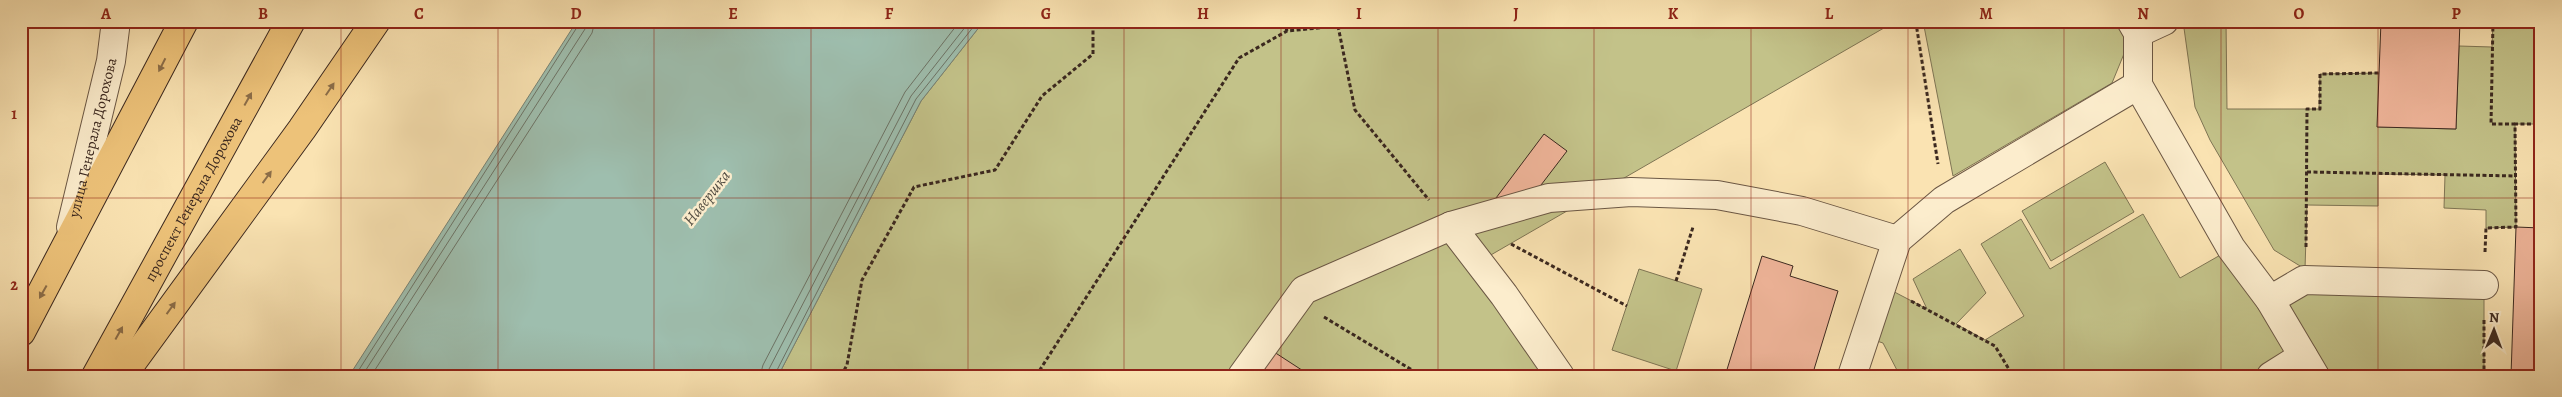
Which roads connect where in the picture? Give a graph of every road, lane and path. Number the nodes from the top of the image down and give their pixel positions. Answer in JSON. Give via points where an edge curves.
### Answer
{"nodes":[{"id":1,"x":116,"y":21,"type":"edge"},
{"id":2,"x":184,"y":21,"type":"edge"},
{"id":3,"x":291,"y":21,"type":"edge"},
{"id":4,"x":376,"y":21,"type":"edge"},
{"id":5,"x":1092,"y":21,"type":"edge"},
{"id":6,"x":1284,"y":21,"type":"edge"},
{"id":7,"x":1391,"y":21,"type":"edge"},
{"id":8,"x":1908,"y":21,"type":"edge"},
{"id":9,"x":2164,"y":21,"type":"edge"},
{"id":10,"x":2492,"y":21,"type":"edge"},
{"id":11,"x":1338,"y":26,"type":"junction"},
{"id":12,"x":2135,"y":27,"type":"edge"},
{"id":13,"x":1287,"y":31,"type":"junction"},
{"id":14,"x":2379,"y":73,"type":"dead end"},
{"id":15,"x":2138,"y":85,"type":"junction"},
{"id":16,"x":2515,"y":124,"type":"junction"},
{"id":17,"x":2541,"y":124,"type":"edge"},
{"id":18,"x":2307,"y":172,"type":"junction"},
{"id":19,"x":2516,"y":176,"type":"junction"},
{"id":20,"x":1703,"y":194,"type":"junction"},
{"id":21,"x":1944,"y":200,"type":"junction"},
{"id":22,"x":1460,"y":224,"type":"junction"},
{"id":23,"x":1897,"y":240,"type":"junction"},
{"id":24,"x":65,"y":252,"type":"junction"},
{"id":25,"x":2304,"y":280,"type":"junction"},
{"id":26,"x":1676,"y":281,"type":"dead end"},
{"id":27,"x":2484,"y":284,"type":"junction"},
{"id":28,"x":1882,"y":285,"type":"junction"},
{"id":29,"x":1296,"y":300,"type":"junction"},
{"id":30,"x":2270,"y":300,"type":"junction"},
{"id":31,"x":1627,"y":306,"type":"dead end"},
{"id":32,"x":21,"y":332,"type":"edge"},
{"id":33,"x":2309,"y":366,"type":"edge"},
{"id":34,"x":96,"y":376,"type":"edge"},
{"id":35,"x":122,"y":376,"type":"edge"},
{"id":36,"x":841,"y":376,"type":"edge"},
{"id":37,"x":1036,"y":376,"type":"edge"},
{"id":38,"x":1242,"y":376,"type":"edge"},
{"id":39,"x":1422,"y":376,"type":"edge"},
{"id":40,"x":1560,"y":376,"type":"edge"},
{"id":41,"x":1852,"y":376,"type":"edge"},
{"id":42,"x":2013,"y":376,"type":"edge"},
{"id":43,"x":2271,"y":376,"type":"edge"},
{"id":44,"x":2484,"y":376,"type":"edge"}],
"edges":[{"from":1,"to":24,"type":"street","name":"улица Генерала Дорохова","via":[[111,61]]},
{"from":2,"to":24,"type":"main road","one_way":true},
{"from":34,"to":3,"type":"main road","name":"проспект Генерала Дорохова","one_way":true},
{"from":35,"to":4,"type":"main road","one_way":true,"via":[[302,129]]},
{"from":5,"to":36,"type":"path","via":[[1093,54],[1042,96],[995,170],[914,187],[862,280],[847,365]]},
{"from":6,"to":13,"type":"path"},
{"from":7,"to":11,"type":"path"},
{"from":8,"to":21,"type":"path","via":[[1916,23]]},
{"from":9,"to":12,"type":"street"},
{"from":10,"to":16,"type":"path","via":[[2491,124]]},
{"from":11,"to":13,"type":"path"},
{"from":11,"to":22,"type":"path","via":[[1355,110]]},
{"from":12,"to":15,"type":"street"},
{"from":13,"to":37,"type":"path","via":[[1239,58]]},
{"from":14,"to":18,"type":"path","via":[[2320,74],[2320,109],[2307,109]]},
{"from":15,"to":21,"type":"street"},
{"from":15,"to":30,"type":"street","via":[[2231,248]]},
{"from":16,"to":17,"type":"path"},
{"from":16,"to":19,"type":"path"},
{"from":18,"to":19,"type":"path"},
{"from":18,"to":25,"type":"path"},
{"from":19,"to":27,"type":"path","via":[[2516,227],[2486,228]]},
{"from":20,"to":22,"type":"street","via":[[1631,192],[1549,198]]},
{"from":20,"to":23,"type":"street","via":[[1802,211]]},
{"from":20,"to":26,"type":"path"},
{"from":21,"to":23,"type":"street"},
{"from":22,"to":29,"type":"street","via":[[1304,290]]},
{"from":22,"to":31,"type":"path"},
{"from":22,"to":40,"type":"street"},
{"from":23,"to":28,"type":"street"},
{"from":24,"to":32,"type":"main road","one_way":true},
{"from":25,"to":27,"type":"street"},
{"from":25,"to":30,"type":"street"},
{"from":27,"to":44,"type":"path"},
{"from":28,"to":41,"type":"street"},
{"from":28,"to":42,"type":"path","via":[[1995,346]]},
{"from":29,"to":38,"type":"street"},
{"from":29,"to":39,"type":"path"},
{"from":30,"to":33,"type":"street"},
{"from":33,"to":43,"type":"street"}]}
